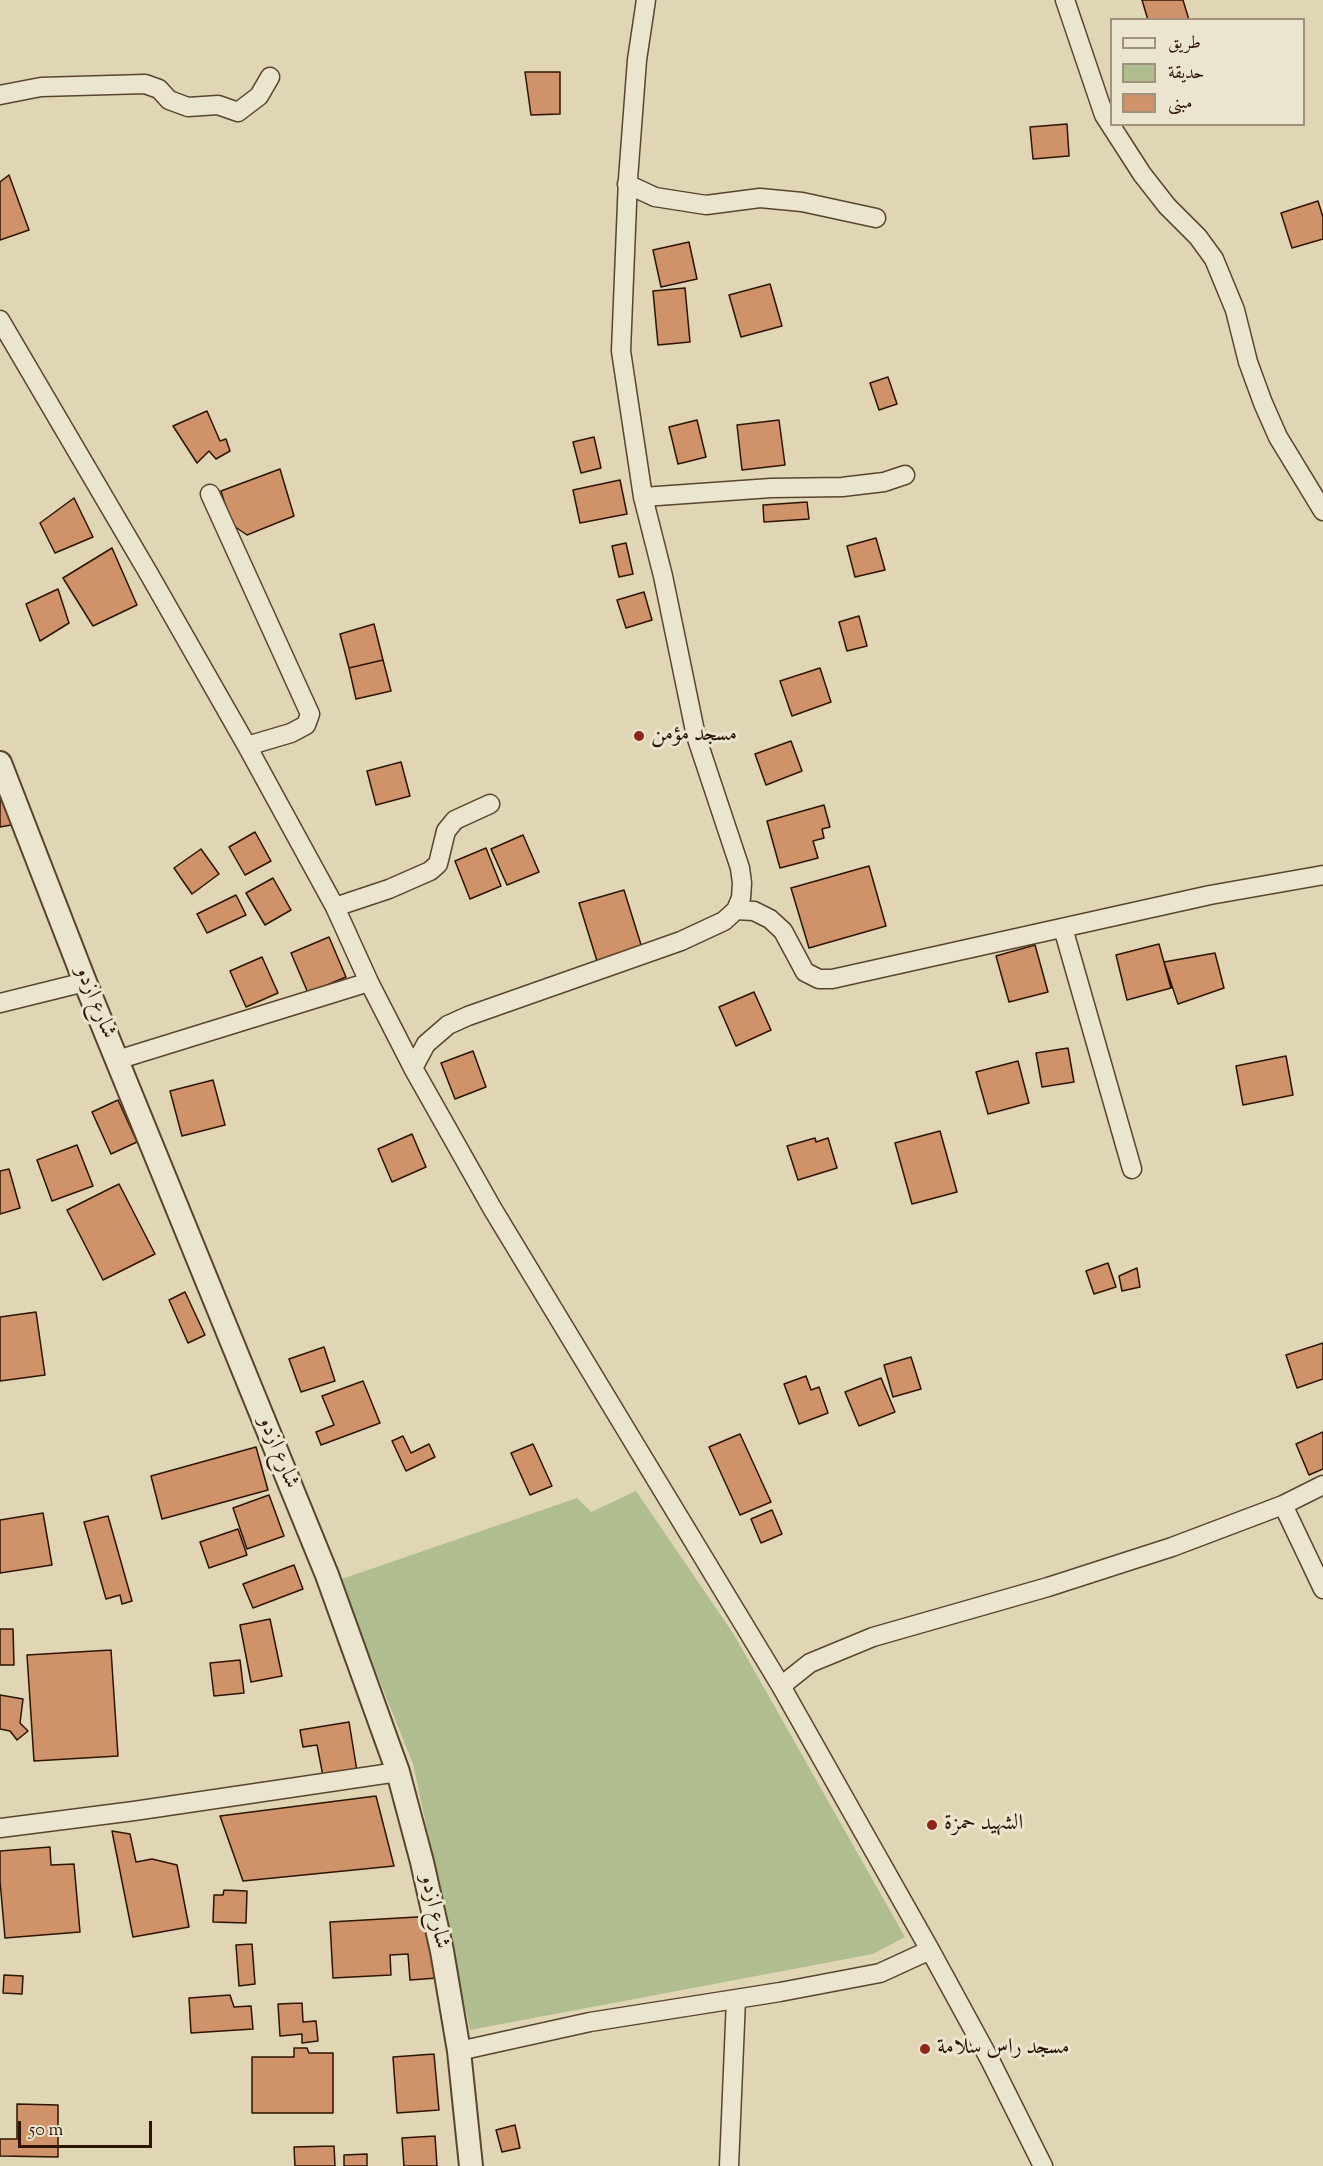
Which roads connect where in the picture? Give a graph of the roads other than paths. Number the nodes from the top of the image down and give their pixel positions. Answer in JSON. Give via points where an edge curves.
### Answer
{"nodes":[{"id":1,"x":646,"y":0,"type":"edge"},
{"id":2,"x":1065,"y":0,"type":"edge"},
{"id":3,"x":270,"y":77,"type":"dead end"},
{"id":4,"x":0,"y":95,"type":"edge"},
{"id":5,"x":1110,"y":124,"type":"edge"},
{"id":6,"x":1111,"y":126,"type":"edge"},
{"id":7,"x":627,"y":184,"type":"junction"},
{"id":8,"x":876,"y":218,"type":"dead end"},
{"id":9,"x":0,"y":320,"type":"edge"},
{"id":10,"x":905,"y":475,"type":"dead end"},
{"id":11,"x":210,"y":494,"type":"dead end"},
{"id":12,"x":643,"y":497,"type":"junction"},
{"id":13,"x":1323,"y":511,"type":"edge"},
{"id":14,"x":248,"y":746,"type":"junction"},
{"id":15,"x":0,"y":763,"type":"edge"},
{"id":16,"x":490,"y":804,"type":"dead end"},
{"id":17,"x":1323,"y":875,"type":"edge"},
{"id":18,"x":335,"y":907,"type":"junction"},
{"id":19,"x":736,"y":910,"type":"junction"},
{"id":20,"x":1063,"y":928,"type":"junction"},
{"id":21,"x":85,"y":982,"type":"junction"},
{"id":22,"x":369,"y":982,"type":"junction"},
{"id":23,"x":0,"y":1003,"type":"edge"},
{"id":24,"x":117,"y":1060,"type":"junction"},
{"id":25,"x":413,"y":1068,"type":"junction"},
{"id":26,"x":1132,"y":1169,"type":"dead end"},
{"id":27,"x":1323,"y":1485,"type":"edge"},
{"id":28,"x":1283,"y":1505,"type":"junction"},
{"id":29,"x":1323,"y":1589,"type":"edge"},
{"id":30,"x":781,"y":1686,"type":"junction"},
{"id":31,"x":398,"y":1772,"type":"junction"},
{"id":32,"x":0,"y":1828,"type":"edge"},
{"id":33,"x":930,"y":1950,"type":"junction"},
{"id":34,"x":736,"y":1999,"type":"junction"},
{"id":35,"x":459,"y":2051,"type":"junction"},
{"id":36,"x":471,"y":2166,"type":"edge"},
{"id":37,"x":729,"y":2166,"type":"edge"},
{"id":38,"x":1043,"y":2166,"type":"edge"}],
"edges":[{"from":1,"to":7,"type":"street"},
{"from":2,"to":5,"type":"street"},
{"from":3,"to":4,"type":"street","via":[[260,96],[238,112],[218,105],[188,107],[145,84],[41,87]]},
{"from":6,"to":13,"type":"street","via":[[1142,174],[1214,259],[1235,310],[1263,403],[1278,437]]},
{"from":7,"to":8,"type":"street","via":[[655,197],[706,205],[760,198],[802,202]]},
{"from":7,"to":12,"type":"street","via":[[621,351]]},
{"from":9,"to":14,"type":"street"},
{"from":10,"to":12,"type":"street","via":[[842,487]]},
{"from":11,"to":14,"type":"street","via":[[310,714],[306,725],[291,733]]},
{"from":12,"to":19,"type":"street","via":[[696,736],[740,868],[741,898]]},
{"from":14,"to":18,"type":"street"},
{"from":15,"to":21,"type":"street","name":"شارع ازدو"},
{"from":16,"to":18,"type":"street","via":[[455,820],[446,831],[438,864],[430,872]]},
{"from":17,"to":20,"type":"street"},
{"from":18,"to":22,"type":"street"},
{"from":19,"to":20,"type":"street","via":[[754,911],[771,919],[783,931],[806,972],[819,979]]},
{"from":19,"to":25,"type":"street","via":[[724,921],[681,941],[448,1025],[426,1044]]},
{"from":20,"to":26,"type":"street"},
{"from":21,"to":23,"type":"street"},
{"from":21,"to":24,"type":"street","name":"شارع ازدو"},
{"from":22,"to":24,"type":"street"},
{"from":22,"to":25,"type":"street"},
{"from":24,"to":31,"type":"street","name":"شارع ازدو","via":[[327,1575]]},
{"from":25,"to":30,"type":"street","via":[[551,1308]]},
{"from":27,"to":28,"type":"street"},
{"from":28,"to":29,"type":"street"},
{"from":28,"to":30,"type":"street","via":[[1104,1569],[873,1637],[810,1663]]},
{"from":30,"to":33,"type":"street"},
{"from":31,"to":32,"type":"street"},
{"from":31,"to":35,"type":"street","name":"شارع ازدو","via":[[423,1862]]},
{"from":33,"to":34,"type":"street","via":[[880,1973]]},
{"from":33,"to":38,"type":"street"},
{"from":34,"to":35,"type":"street","via":[[590,2022]]},
{"from":34,"to":37,"type":"street"},
{"from":35,"to":36,"type":"street","name":"شارع ازدو"}]}
